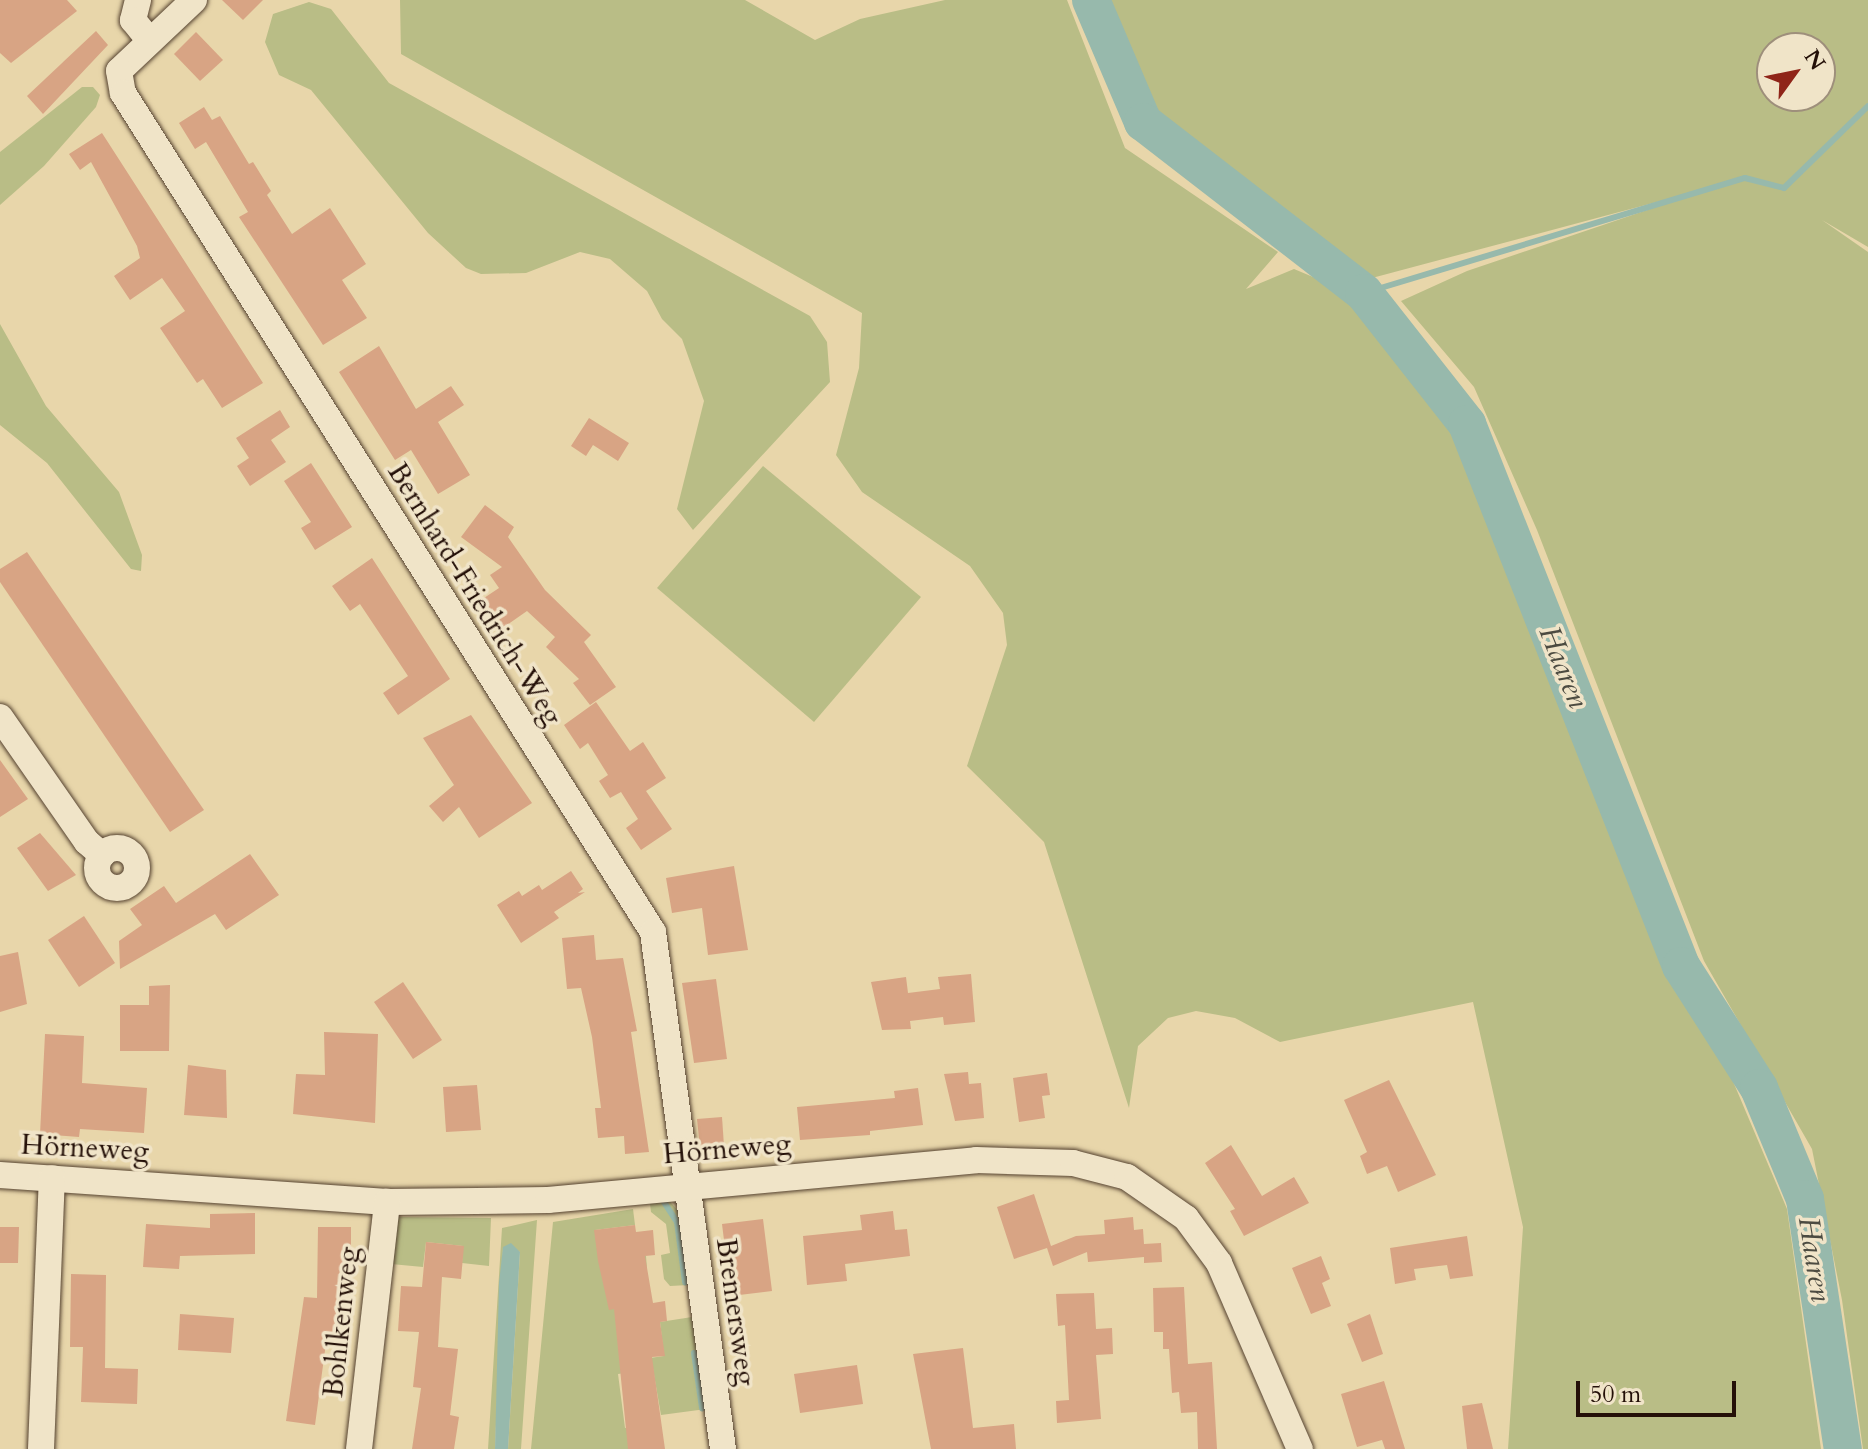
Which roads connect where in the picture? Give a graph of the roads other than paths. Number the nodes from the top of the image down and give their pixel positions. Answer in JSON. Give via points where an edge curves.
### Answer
{"nodes":[{"id":1,"x":138,"y":0,"type":"edge"},
{"id":2,"x":179,"y":5,"type":"edge"},
{"id":3,"x":149,"y":40,"type":"junction"},
{"id":4,"x":0,"y":717,"type":"edge"},
{"id":5,"x":102,"y":855,"type":"dead end"},
{"id":6,"x":0,"y":1175,"type":"edge"},
{"id":7,"x":52,"y":1178,"type":"junction"},
{"id":8,"x":684,"y":1184,"type":"junction"},
{"id":9,"x":387,"y":1202,"type":"junction"},
{"id":10,"x":41,"y":1449,"type":"edge"},
{"id":11,"x":359,"y":1449,"type":"edge"},
{"id":12,"x":723,"y":1449,"type":"edge"},
{"id":13,"x":1300,"y":1449,"type":"edge"}],
"edges":[{"from":1,"to":3,"type":"street","via":[[133,20]]},
{"from":2,"to":3,"type":"street"},
{"from":3,"to":8,"type":"street","name":"Bernhard-Friedrich-Weg","via":[[119,71],[123,93],[653,932]]},
{"from":4,"to":5,"type":"street","via":[[87,842]]},
{"from":6,"to":7,"type":"street","name":"Hörneweg"},
{"from":7,"to":9,"type":"street","name":"Hörneweg"},
{"from":7,"to":10,"type":"street"},
{"from":8,"to":9,"type":"street","name":"Hörneweg","via":[[548,1200]]},
{"from":8,"to":12,"type":"street","name":"Bremersweg"},
{"from":8,"to":13,"type":"street","name":"Hörneweg","via":[[976,1160],[1073,1163],[1127,1177],[1186,1218],[1219,1263]]},
{"from":9,"to":11,"type":"street","name":"Bohlkenweg"}]}
